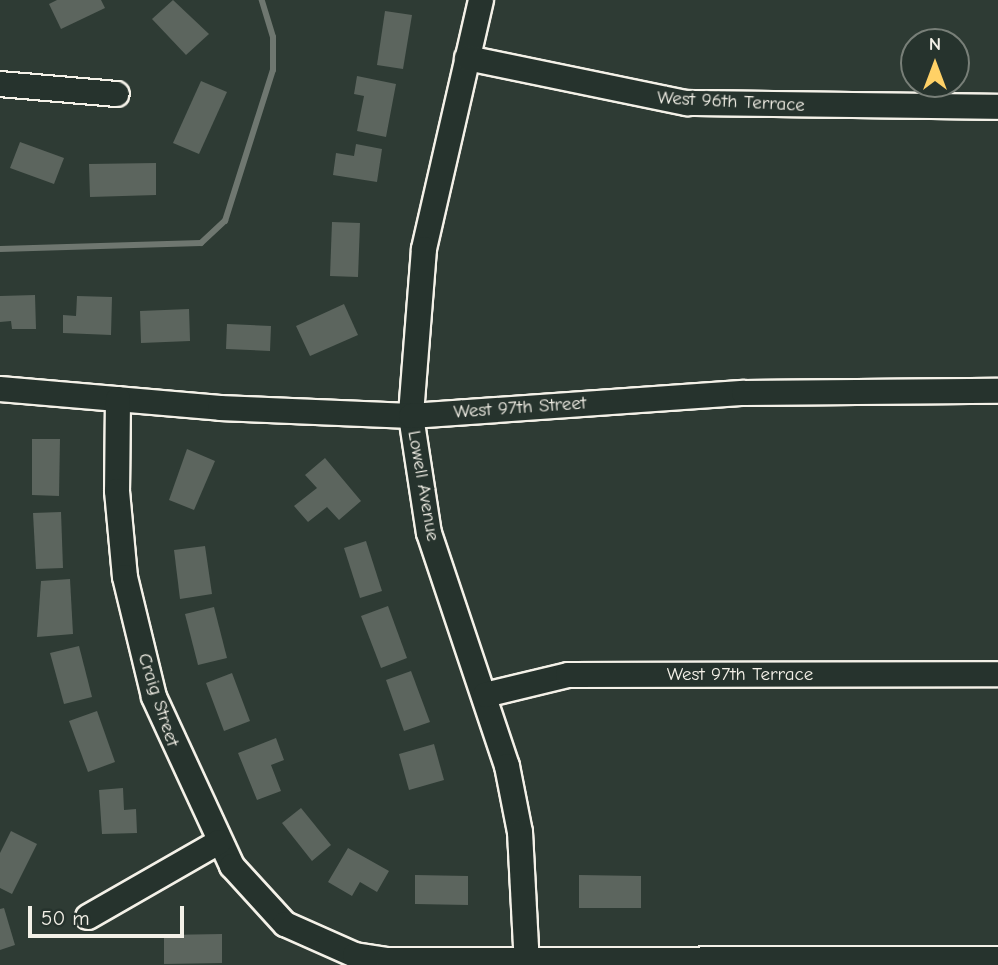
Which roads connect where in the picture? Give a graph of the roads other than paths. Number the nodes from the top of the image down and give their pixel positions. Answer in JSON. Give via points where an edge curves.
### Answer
{"nodes":[{"id":1,"x":481,"y":0,"type":"edge"},
{"id":2,"x":467,"y":58,"type":"junction"},
{"id":3,"x":0,"y":84,"type":"edge"},
{"id":4,"x":117,"y":94,"type":"dead end"},
{"id":5,"x":998,"y":107,"type":"edge"},
{"id":6,"x":0,"y":389,"type":"edge"},
{"id":7,"x":998,"y":391,"type":"edge"},
{"id":8,"x":118,"y":399,"type":"junction"},
{"id":9,"x":411,"y":416,"type":"junction"},
{"id":10,"x":998,"y":674,"type":"edge"},
{"id":11,"x":485,"y":695,"type":"junction"},
{"id":12,"x":219,"y":842,"type":"junction"},
{"id":13,"x":88,"y":917,"type":"dead end"},
{"id":14,"x":998,"y":959,"type":"edge"},
{"id":15,"x":527,"y":963,"type":"edge"}],
"edges":[{"from":1,"to":2,"type":"street","name":"Lowell Avenue"},
{"from":2,"to":5,"type":"street","name":"West 96th Terrace","via":[[687,103]]},
{"from":2,"to":9,"type":"street","name":"Lowell Avenue","via":[[415,304]]},
{"from":3,"to":4,"type":"street"},
{"from":6,"to":8,"type":"street","name":"West 97th Street"},
{"from":7,"to":9,"type":"street","name":"West 97th Street","via":[[744,393]]},
{"from":8,"to":9,"type":"street","name":"West 97th Street"},
{"from":8,"to":12,"type":"street","name":"Craig Street","via":[[118,518],[138,642],[172,745]]},
{"from":9,"to":11,"type":"street","name":"Lowell Avenue","via":[[429,533]]},
{"from":10,"to":11,"type":"street","name":"West 97th Terrace","via":[[568,675]]},
{"from":11,"to":15,"type":"street","name":"Lowell Avenue","via":[[520,832]]},
{"from":12,"to":13,"type":"street"},
{"from":12,"to":15,"type":"street","name":"Craig Street","via":[[271,912],[316,941],[388,960]]},
{"from":14,"to":15,"type":"street","name":"Craig Street"}]}
